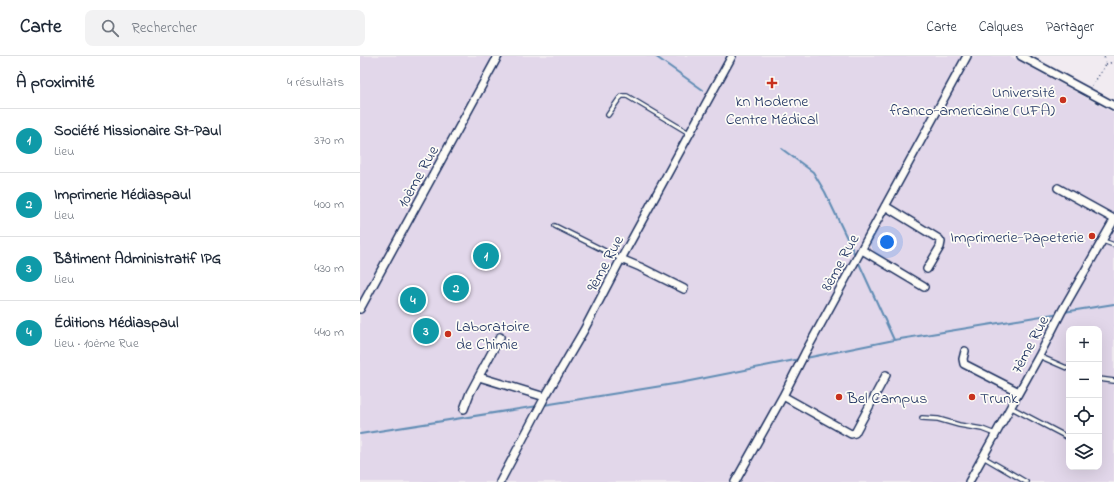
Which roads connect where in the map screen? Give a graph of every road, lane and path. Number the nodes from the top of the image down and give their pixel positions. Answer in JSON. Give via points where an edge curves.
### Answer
{"nodes":[{"id":1,"x":498,"y":56,"type":"edge"},
{"id":2,"x":732,"y":56,"type":"edge"},
{"id":3,"x":967,"y":56,"type":"edge"},
{"id":4,"x":1021,"y":56,"type":"edge"},
{"id":5,"x":1104,"y":56,"type":"edge"},
{"id":6,"x":1114,"y":62,"type":"edge"},
{"id":7,"x":1106,"y":64,"type":"junction"},
{"id":8,"x":1089,"y":92,"type":"junction"},
{"id":9,"x":1114,"y":106,"type":"edge"},
{"id":10,"x":608,"y":115,"type":"dead end"},
{"id":11,"x":689,"y":133,"type":"junction"},
{"id":12,"x":1058,"y":188,"type":"dead end"},
{"id":13,"x":885,"y":206,"type":"junction"},
{"id":14,"x":1114,"y":219,"type":"edge"},
{"id":15,"x":555,"y":226,"type":"dead end"},
{"id":16,"x":1103,"y":241,"type":"junction"},
{"id":17,"x":1114,"y":245,"type":"edge"},
{"id":18,"x":862,"y":250,"type":"junction"},
{"id":19,"x":621,"y":259,"type":"junction"},
{"id":20,"x":927,"y":270,"type":"dead end"},
{"id":21,"x":924,"y":287,"type":"dead end"},
{"id":22,"x":684,"y":289,"type":"dead end"},
{"id":23,"x":360,"y":309,"type":"edge"},
{"id":24,"x":500,"y":337,"type":"dead end"},
{"id":25,"x":965,"y":351,"type":"dead end"},
{"id":26,"x":1040,"y":356,"type":"junction"},
{"id":27,"x":1066,"y":368,"type":"edge"},
{"id":28,"x":886,"y":375,"type":"dead end"},
{"id":29,"x":478,"y":377,"type":"junction"},
{"id":30,"x":1102,"y":379,"type":"edge"},
{"id":31,"x":1114,"y":381,"type":"edge"},
{"id":32,"x":1018,"y":392,"type":"junction"},
{"id":33,"x":783,"y":396,"type":"junction"},
{"id":34,"x":545,"y":397,"type":"junction"},
{"id":35,"x":1010,"y":407,"type":"junction"},
{"id":36,"x":464,"y":409,"type":"dead end"},
{"id":37,"x":922,"y":418,"type":"dead end"},
{"id":38,"x":995,"y":434,"type":"junction"},
{"id":39,"x":1066,"y":436,"type":"edge"},
{"id":40,"x":983,"y":457,"type":"junction"},
{"id":41,"x":500,"y":482,"type":"edge"},
{"id":42,"x":735,"y":482,"type":"edge"},
{"id":43,"x":969,"y":482,"type":"edge"},
{"id":44,"x":1026,"y":482,"type":"edge"}],
"edges":[{"from":1,"to":23,"type":"street","name":"10ème Rue"},
{"from":2,"to":11,"type":"street","name":"9ème Rue"},
{"from":3,"to":13,"type":"street","name":"8ème Rue"},
{"from":4,"to":8,"type":"street"},
{"from":5,"to":7,"type":"path"},
{"from":6,"to":7,"type":"path"},
{"from":7,"to":8,"type":"path"},
{"from":8,"to":9,"type":"street"},
{"from":10,"to":11,"type":"lane","via":[[622,96],[627,96]]},
{"from":11,"to":19,"type":"street","name":"9ème Rue"},
{"from":12,"to":14,"type":"street"},
{"from":13,"to":18,"type":"street","name":"8ème Rue"},
{"from":13,"to":20,"type":"street","via":[[941,242]]},
{"from":14,"to":16,"type":"street","name":"7ème Rue"},
{"from":15,"to":19,"type":"lane"},
{"from":16,"to":17,"type":"lane"},
{"from":16,"to":26,"type":"street","name":"7ème Rue","via":[[1062,311]]},
{"from":18,"to":21,"type":"street"},
{"from":18,"to":33,"type":"street","name":"8ème Rue"},
{"from":19,"to":22,"type":"street"},
{"from":19,"to":34,"type":"street","name":"9ème Rue"},
{"from":24,"to":29,"type":"street"},
{"from":25,"to":32,"type":"street","via":[[964,364]]},
{"from":26,"to":27,"type":"lane"},
{"from":26,"to":32,"type":"street","name":"7ème Rue"},
{"from":28,"to":33,"type":"street","via":[[853,434]]},
{"from":29,"to":34,"type":"street"},
{"from":29,"to":36,"type":"street"},
{"from":30,"to":31,"type":"lane"},
{"from":32,"to":35,"type":"street","name":"7ème Rue"},
{"from":33,"to":42,"type":"street","name":"8ème Rue"},
{"from":34,"to":41,"type":"street","name":"9ème Rue"},
{"from":35,"to":38,"type":"street","name":"7ème Rue"},
{"from":35,"to":39,"type":"lane"},
{"from":37,"to":38,"type":"lane","via":[[938,419]]},
{"from":38,"to":40,"type":"street","name":"7ème Rue"},
{"from":40,"to":43,"type":"street","name":"7ème Rue"},
{"from":40,"to":44,"type":"lane"}]}
